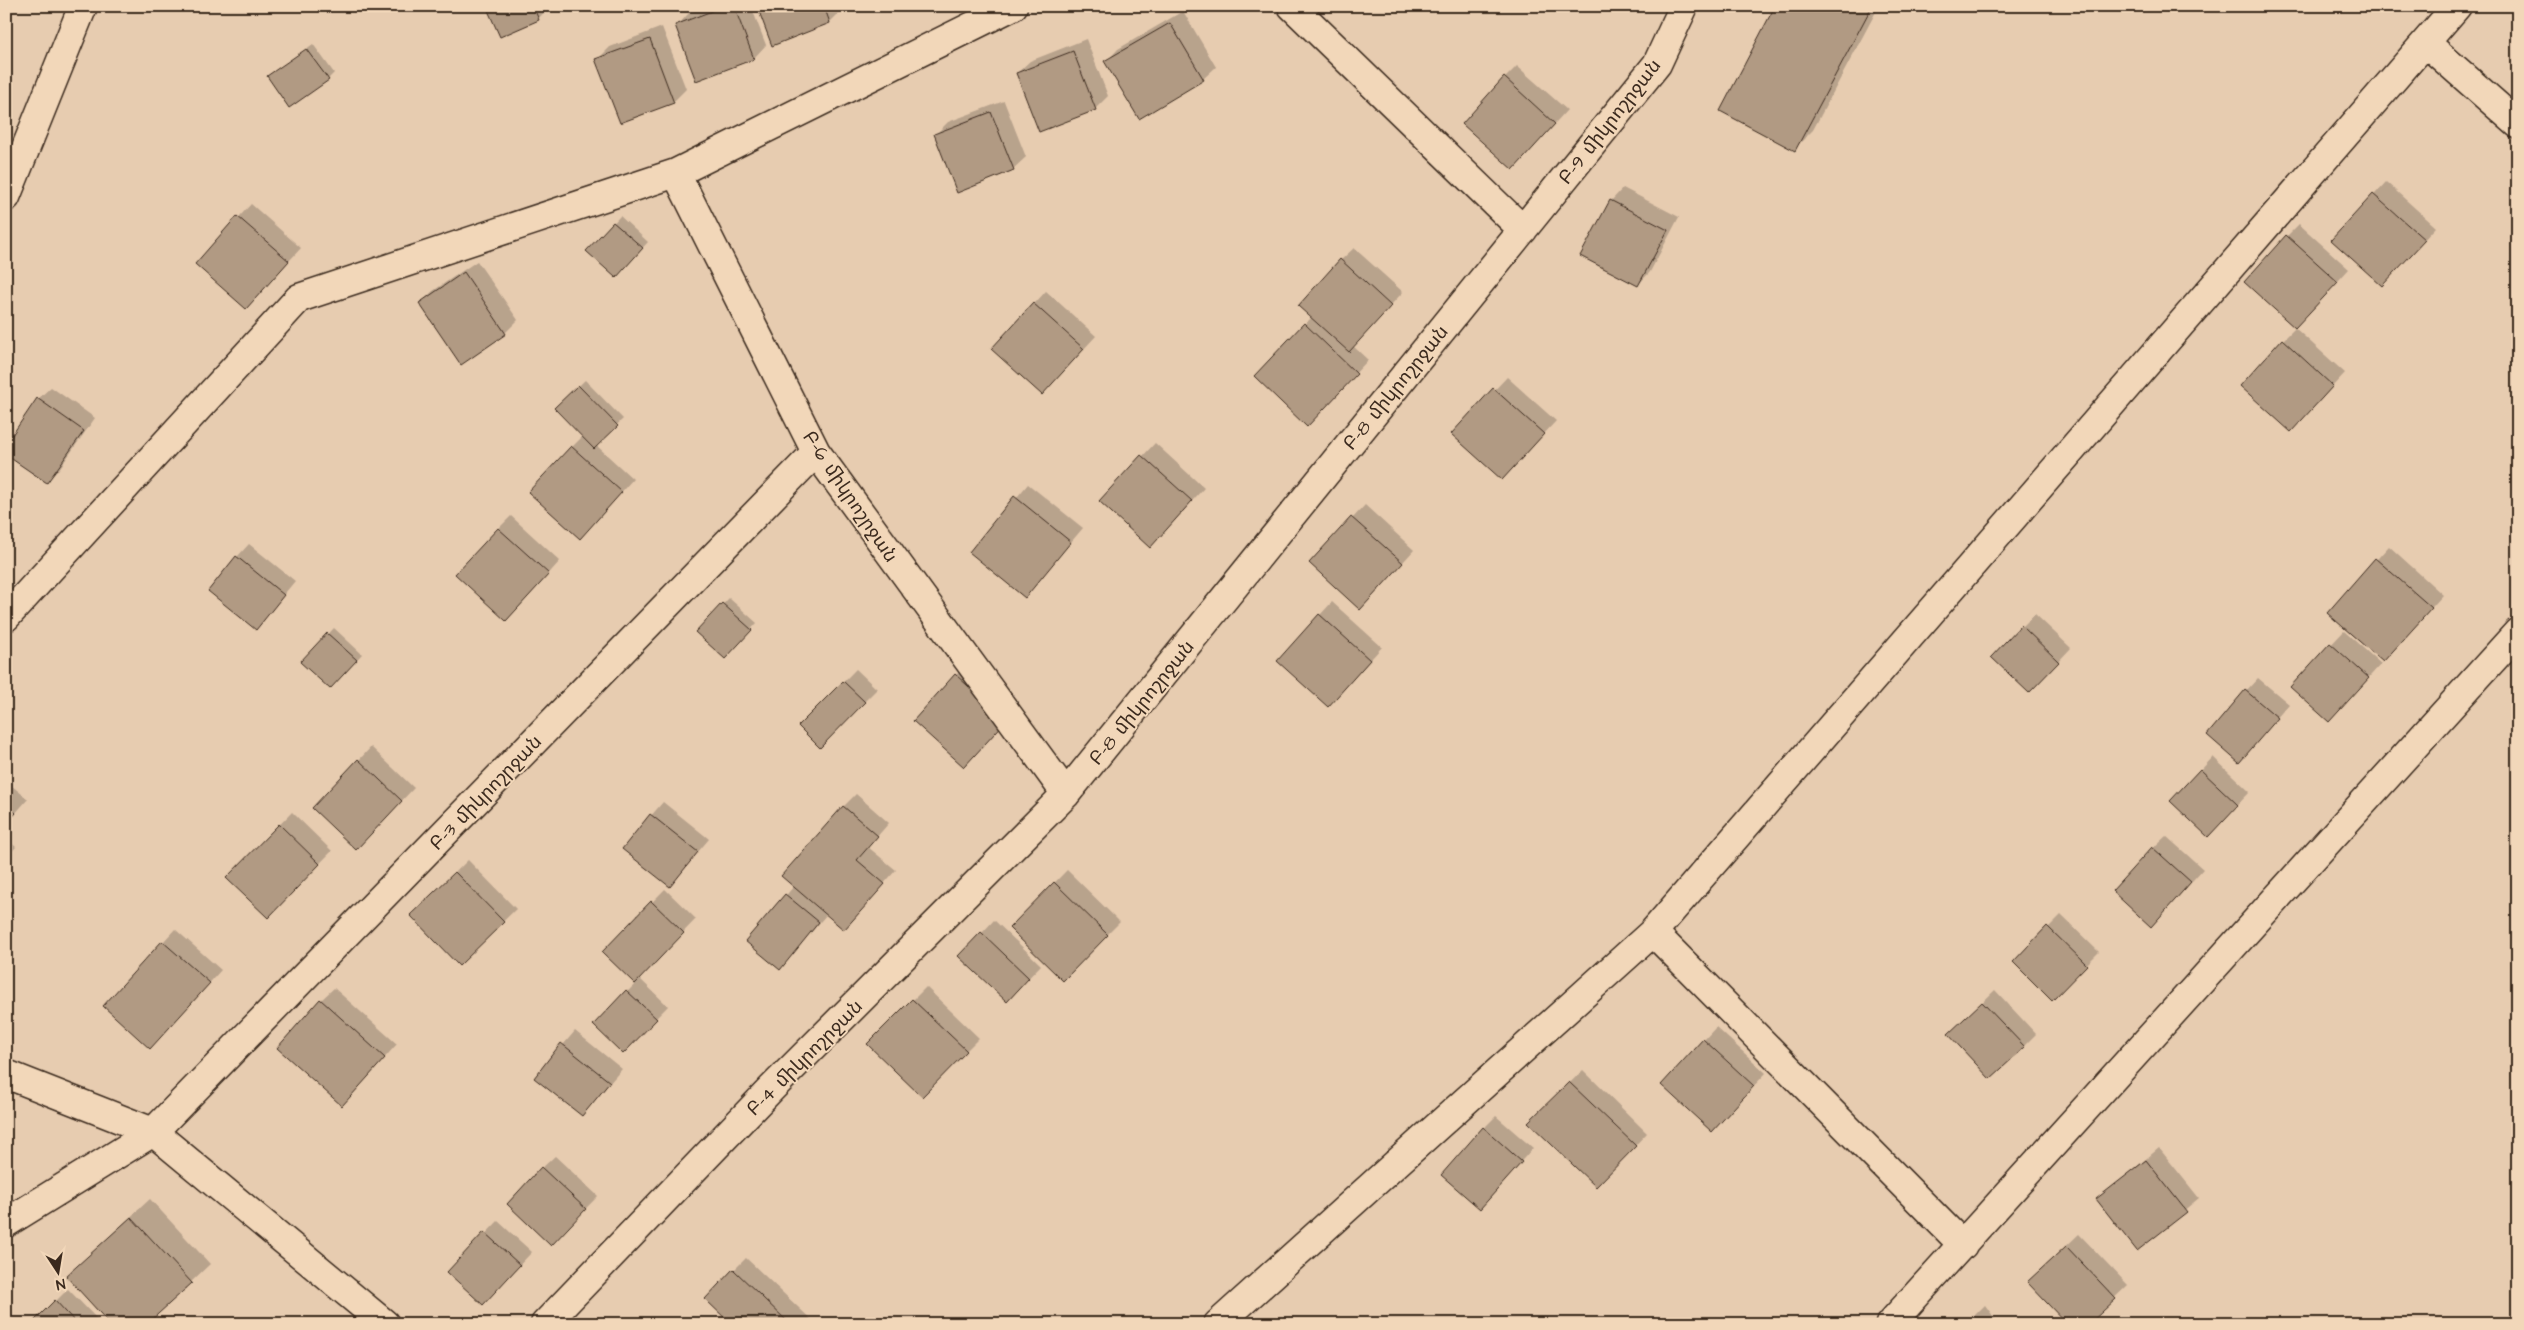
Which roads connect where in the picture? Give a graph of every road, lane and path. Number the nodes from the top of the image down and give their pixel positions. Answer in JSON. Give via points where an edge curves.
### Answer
{"nodes":[{"id":1,"x":83,"y":6,"type":"edge"},
{"id":2,"x":1013,"y":6,"type":"edge"},
{"id":3,"x":1292,"y":6,"type":"edge"},
{"id":4,"x":1684,"y":6,"type":"edge"},
{"id":5,"x":2457,"y":6,"type":"edge"},
{"id":6,"x":2426,"y":43,"type":"junction"},
{"id":7,"x":2518,"y":124,"type":"edge"},
{"id":8,"x":676,"y":173,"type":"junction"},
{"id":9,"x":6,"y":198,"type":"edge"},
{"id":10,"x":1523,"y":230,"type":"junction"},
{"id":11,"x":816,"y":452,"type":"junction"},
{"id":12,"x":6,"y":618,"type":"edge"},
{"id":13,"x":2518,"y":632,"type":"edge"},
{"id":14,"x":1066,"y":794,"type":"junction"},
{"id":15,"x":1653,"y":932,"type":"junction"},
{"id":16,"x":6,"y":1074,"type":"edge"},
{"id":17,"x":153,"y":1132,"type":"junction"},
{"id":18,"x":6,"y":1222,"type":"edge"},
{"id":19,"x":1963,"y":1245,"type":"junction"},
{"id":20,"x":385,"y":1324,"type":"edge"},
{"id":21,"x":545,"y":1324,"type":"edge"},
{"id":22,"x":1218,"y":1324,"type":"edge"},
{"id":23,"x":1890,"y":1324,"type":"edge"}],
"edges":[{"from":1,"to":9,"type":"street"},
{"from":2,"to":8,"type":"street"},
{"from":3,"to":10,"type":"street"},
{"from":4,"to":10,"type":"street","name":"Բ-9 միկրոշրջան","via":[[1657,64]]},
{"from":5,"to":6,"type":"street"},
{"from":6,"to":7,"type":"street"},
{"from":6,"to":15,"type":"street"},
{"from":8,"to":11,"type":"street","name":"Բ-6 միկրոշրջան"},
{"from":8,"to":12,"type":"street","via":[[299,298]]},
{"from":10,"to":14,"type":"street","name":"Բ-8 միկրոշրջան"},
{"from":11,"to":14,"type":"street","name":"Բ-6 միկրոշրջան"},
{"from":11,"to":17,"type":"street","name":"Բ-3 միկրոշրջան"},
{"from":13,"to":19,"type":"street"},
{"from":14,"to":21,"type":"street","name":"Բ-4 միկրոշրջան","via":[[772,1088]]},
{"from":15,"to":19,"type":"street"},
{"from":15,"to":22,"type":"street"},
{"from":16,"to":17,"type":"street"},
{"from":17,"to":18,"type":"street","name":"Բ-3 միկրոշրջան"},
{"from":17,"to":20,"type":"street"},
{"from":19,"to":23,"type":"street"}]}
